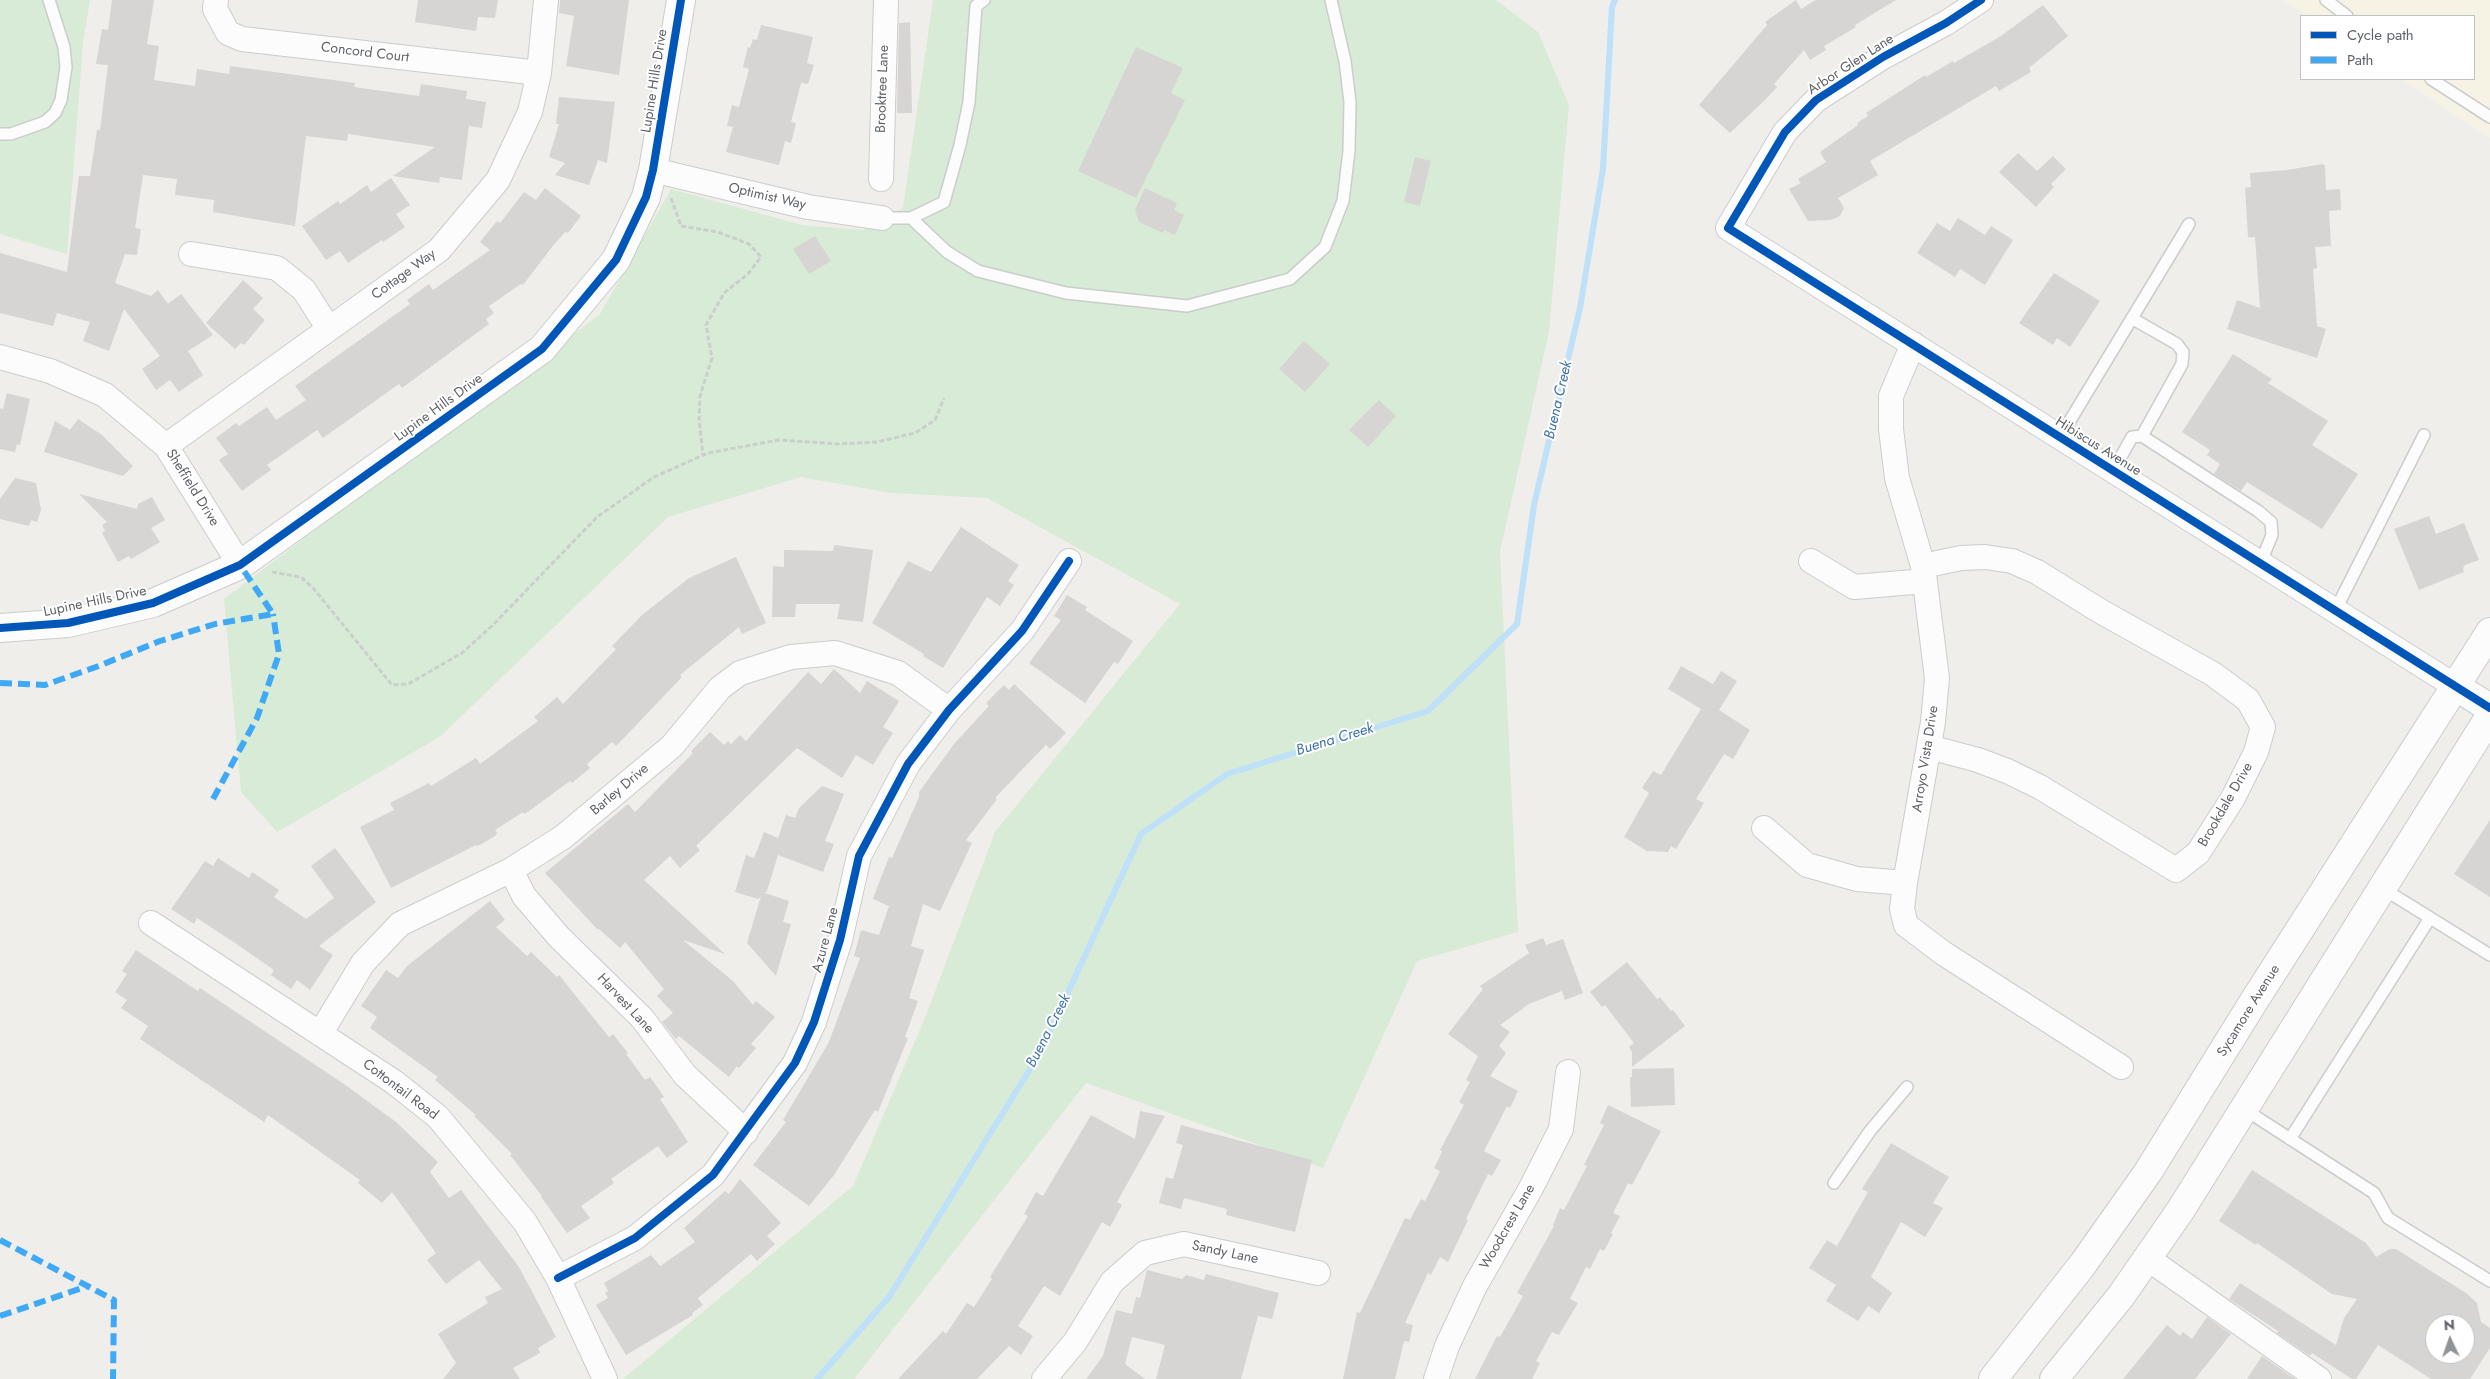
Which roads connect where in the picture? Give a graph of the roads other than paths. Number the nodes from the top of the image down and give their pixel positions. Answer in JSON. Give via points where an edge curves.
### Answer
{"nodes":[{"id":1,"x":49,"y":0,"type":"edge"},
{"id":2,"x":216,"y":0,"type":"edge"},
{"id":3,"x":546,"y":0,"type":"edge"},
{"id":4,"x":680,"y":0,"type":"edge"},
{"id":5,"x":886,"y":0,"type":"edge"},
{"id":6,"x":984,"y":0,"type":"edge"},
{"id":7,"x":1331,"y":0,"type":"edge"},
{"id":8,"x":1981,"y":0,"type":"edge"},
{"id":9,"x":2326,"y":0,"type":"edge"},
{"id":10,"x":2346,"y":15,"type":"edge"},
{"id":11,"x":539,"y":73,"type":"junction"},
{"id":12,"x":2432,"y":80,"type":"edge"},
{"id":13,"x":2490,"y":117,"type":"edge"},
{"id":14,"x":0,"y":134,"type":"edge"},
{"id":15,"x":653,"y":170,"type":"junction"},
{"id":16,"x":881,"y":179,"type":"dead end"},
{"id":17,"x":882,"y":218,"type":"joint"},
{"id":18,"x":912,"y":218,"type":"junction"},
{"id":19,"x":2189,"y":224,"type":"dead end"},
{"id":20,"x":1728,"y":228,"type":"joint"},
{"id":21,"x":191,"y":254,"type":"dead end"},
{"id":22,"x":2133,"y":319,"type":"junction"},
{"id":23,"x":329,"y":329,"type":"junction"},
{"id":24,"x":1913,"y":344,"type":"junction"},
{"id":25,"x":0,"y":357,"type":"edge"},
{"id":26,"x":2424,"y":435,"type":"dead end"},
{"id":27,"x":2142,"y":436,"type":"junction"},
{"id":28,"x":2060,"y":437,"type":"junction"},
{"id":29,"x":166,"y":446,"type":"junction"},
{"id":30,"x":2114,"y":471,"type":"junction"},
{"id":31,"x":1069,"y":561,"type":"dead end"},
{"id":32,"x":1812,"y":561,"type":"dead end"},
{"id":33,"x":2260,"y":564,"type":"junction"},
{"id":34,"x":240,"y":566,"type":"junction"},
{"id":35,"x":1924,"y":573,"type":"junction"},
{"id":36,"x":2335,"y":611,"type":"junction"},
{"id":37,"x":0,"y":628,"type":"edge"},
{"id":38,"x":2490,"y":632,"type":"edge"},
{"id":39,"x":2455,"y":686,"type":"junction"},
{"id":40,"x":2490,"y":708,"type":"edge"},
{"id":41,"x":949,"y":710,"type":"junction"},
{"id":42,"x":2490,"y":716,"type":"edge"},
{"id":43,"x":1929,"y":747,"type":"junction"},
{"id":44,"x":1764,"y":828,"type":"dead end"},
{"id":45,"x":511,"y":870,"type":"junction"},
{"id":46,"x":1905,"y":883,"type":"junction"},
{"id":47,"x":2382,"y":888,"type":"junction"},
{"id":48,"x":2430,"y":918,"type":"junction"},
{"id":49,"x":151,"y":922,"type":"dead end"},
{"id":50,"x":2490,"y":955,"type":"edge"},
{"id":51,"x":320,"y":1034,"type":"junction"},
{"id":52,"x":2121,"y":1067,"type":"dead end"},
{"id":53,"x":1568,"y":1072,"type":"dead end"},
{"id":54,"x":1907,"y":1087,"type":"dead end"},
{"id":55,"x":2244,"y":1109,"type":"junction"},
{"id":56,"x":746,"y":1132,"type":"junction"},
{"id":57,"x":2290,"y":1139,"type":"junction"},
{"id":58,"x":1834,"y":1183,"type":"dead end"},
{"id":59,"x":2147,"y":1258,"type":"junction"},
{"id":60,"x":1318,"y":1273,"type":"dead end"},
{"id":61,"x":558,"y":1278,"type":"junction"},
{"id":62,"x":2490,"y":1281,"type":"edge"},
{"id":63,"x":601,"y":1378,"type":"edge"},
{"id":64,"x":1044,"y":1379,"type":"edge"},
{"id":65,"x":1436,"y":1379,"type":"edge"},
{"id":66,"x":1992,"y":1379,"type":"edge"},
{"id":67,"x":2054,"y":1379,"type":"edge"},
{"id":68,"x":2319,"y":1379,"type":"edge"}],
"edges":[{"from":1,"to":14,"type":"lane","via":[[64,47],[66,67],[61,100],[55,113],[45,122],[11,134]]},
{"from":2,"to":11,"type":"street","name":"Concord Court","via":[[215,9],[228,32],[242,39]]},
{"from":3,"to":11,"type":"street","name":"Cottage Way"},
{"from":4,"to":15,"type":"main road","name":"Lupine Hills Drive"},
{"from":5,"to":16,"type":"street","name":"Brooktree Lane"},
{"from":6,"to":18,"type":"lane","via":[[976,6],[969,102],[944,202]]},
{"from":7,"to":18,"type":"lane","via":[[1345,61],[1350,102],[1343,201],[1325,247],[1290,279],[1187,306],[1066,293],[978,271],[947,252]]},
{"from":8,"to":20,"type":"street","name":"Arbor Glen Lane","via":[[1816,100],[1785,132]]},
{"from":9,"to":10,"type":"lane"},
{"from":11,"to":23,"type":"street","name":"Cottage Way","via":[[530,112],[498,180],[439,250]]},
{"from":12,"to":13,"type":"lane"},
{"from":15,"to":17,"type":"street","name":"Optimist Way","via":[[808,208]]},
{"from":15,"to":34,"type":"main road","name":"Lupine Hills Drive","via":[[646,197],[616,260],[542,349]]},
{"from":17,"to":18,"type":"lane"},
{"from":19,"to":22,"type":"lane"},
{"from":20,"to":24,"type":"street","name":"Hibiscus Avenue"},
{"from":21,"to":23,"type":"street","via":[[277,268],[304,290]]},
{"from":22,"to":27,"type":"lane","via":[[2177,344],[2183,352],[2182,364]]},
{"from":22,"to":28,"type":"lane"},
{"from":23,"to":29,"type":"street","name":"Cottage Way"},
{"from":24,"to":28,"type":"street","name":"Hibiscus Avenue"},
{"from":24,"to":35,"type":"street","name":"Arroyo Vista Drive","via":[[1891,396],[1891,429],[1897,478]]},
{"from":25,"to":29,"type":"street","name":"Sheffield Drive","via":[[50,371],[105,395]]},
{"from":26,"to":36,"type":"lane"},
{"from":27,"to":30,"type":"lane","via":[[2132,437]]},
{"from":27,"to":33,"type":"lane","via":[[2271,522],[2272,535]]},
{"from":28,"to":30,"type":"street","name":"Hibiscus Avenue"},
{"from":29,"to":34,"type":"street","name":"Sheffield Drive"},
{"from":30,"to":33,"type":"street","name":"Hibiscus Avenue"},
{"from":31,"to":41,"type":"street","name":"Azure Lane","via":[[1022,631]]},
{"from":32,"to":35,"type":"street","via":[[1854,587]]},
{"from":33,"to":36,"type":"street","name":"Hibiscus Avenue"},
{"from":34,"to":37,"type":"main road","name":"Lupine Hills Drive","via":[[153,603],[68,623]]},
{"from":35,"to":43,"type":"street","name":"Arroyo Vista Drive","via":[[1937,678]]},
{"from":35,"to":43,"type":"street","name":"Brookdale Drive","via":[[1961,558],[1986,557],[2012,561],[2037,572],[2213,674],[2248,700],[2263,728],[2256,752],[2233,798],[2198,852],[2176,870],[2141,851],[2074,806],[2007,770]]},
{"from":36,"to":39,"type":"street","name":"Hibiscus Avenue"},
{"from":38,"to":39,"type":"main road","name":"Sycamore Avenue"},
{"from":39,"to":40,"type":"main road"},
{"from":39,"to":66,"type":"main road","name":"Sycamore Avenue","via":[[2148,1172],[2083,1264]]},
{"from":41,"to":45,"type":"street","name":"Barley Drive","via":[[898,673],[835,653],[791,657],[740,673],[720,688],[672,746],[563,837]]},
{"from":41,"to":56,"type":"street","name":"Azure Lane","via":[[908,764],[859,856],[840,940],[814,1022],[796,1063]]},
{"from":42,"to":47,"type":"main road"},
{"from":43,"to":46,"type":"street","name":"Arroyo Vista Drive"},
{"from":44,"to":46,"type":"street","via":[[1807,865],[1857,879]]},
{"from":45,"to":51,"type":"street","name":"Barley Drive","via":[[400,924],[362,962]]},
{"from":45,"to":56,"type":"street","name":"Harvest Lane","via":[[524,896],[559,937],[642,1018],[685,1075]]},
{"from":46,"to":52,"type":"street","name":"Arroyo Vista Drive","via":[[1902,909],[1906,925]]},
{"from":47,"to":48,"type":"lane"},
{"from":47,"to":55,"type":"main road"},
{"from":48,"to":50,"type":"lane"},
{"from":48,"to":57,"type":"lane"},
{"from":49,"to":51,"type":"street","name":"Cottontail Road"},
{"from":51,"to":61,"type":"street","name":"Cottontail Road","via":[[394,1082],[438,1117],[525,1222]]},
{"from":53,"to":65,"type":"street","name":"Woodcrest Lane","via":[[1561,1129],[1475,1286],[1447,1346]]},
{"from":54,"to":58,"type":"lane","via":[[1870,1131]]},
{"from":55,"to":57,"type":"lane"},
{"from":55,"to":59,"type":"main road"},
{"from":56,"to":61,"type":"street","name":"Azure Lane","via":[[713,1175],[635,1238]]},
{"from":57,"to":62,"type":"lane","via":[[2374,1192],[2388,1218]]},
{"from":59,"to":67,"type":"main road","via":[[2121,1296]]},
{"from":59,"to":68,"type":"street"},
{"from":60,"to":64,"type":"street","name":"Sandy Lane","via":[[1184,1244],[1145,1253],[1112,1282],[1075,1342]]},
{"from":61,"to":63,"type":"street","name":"Cottontail Road"}]}
